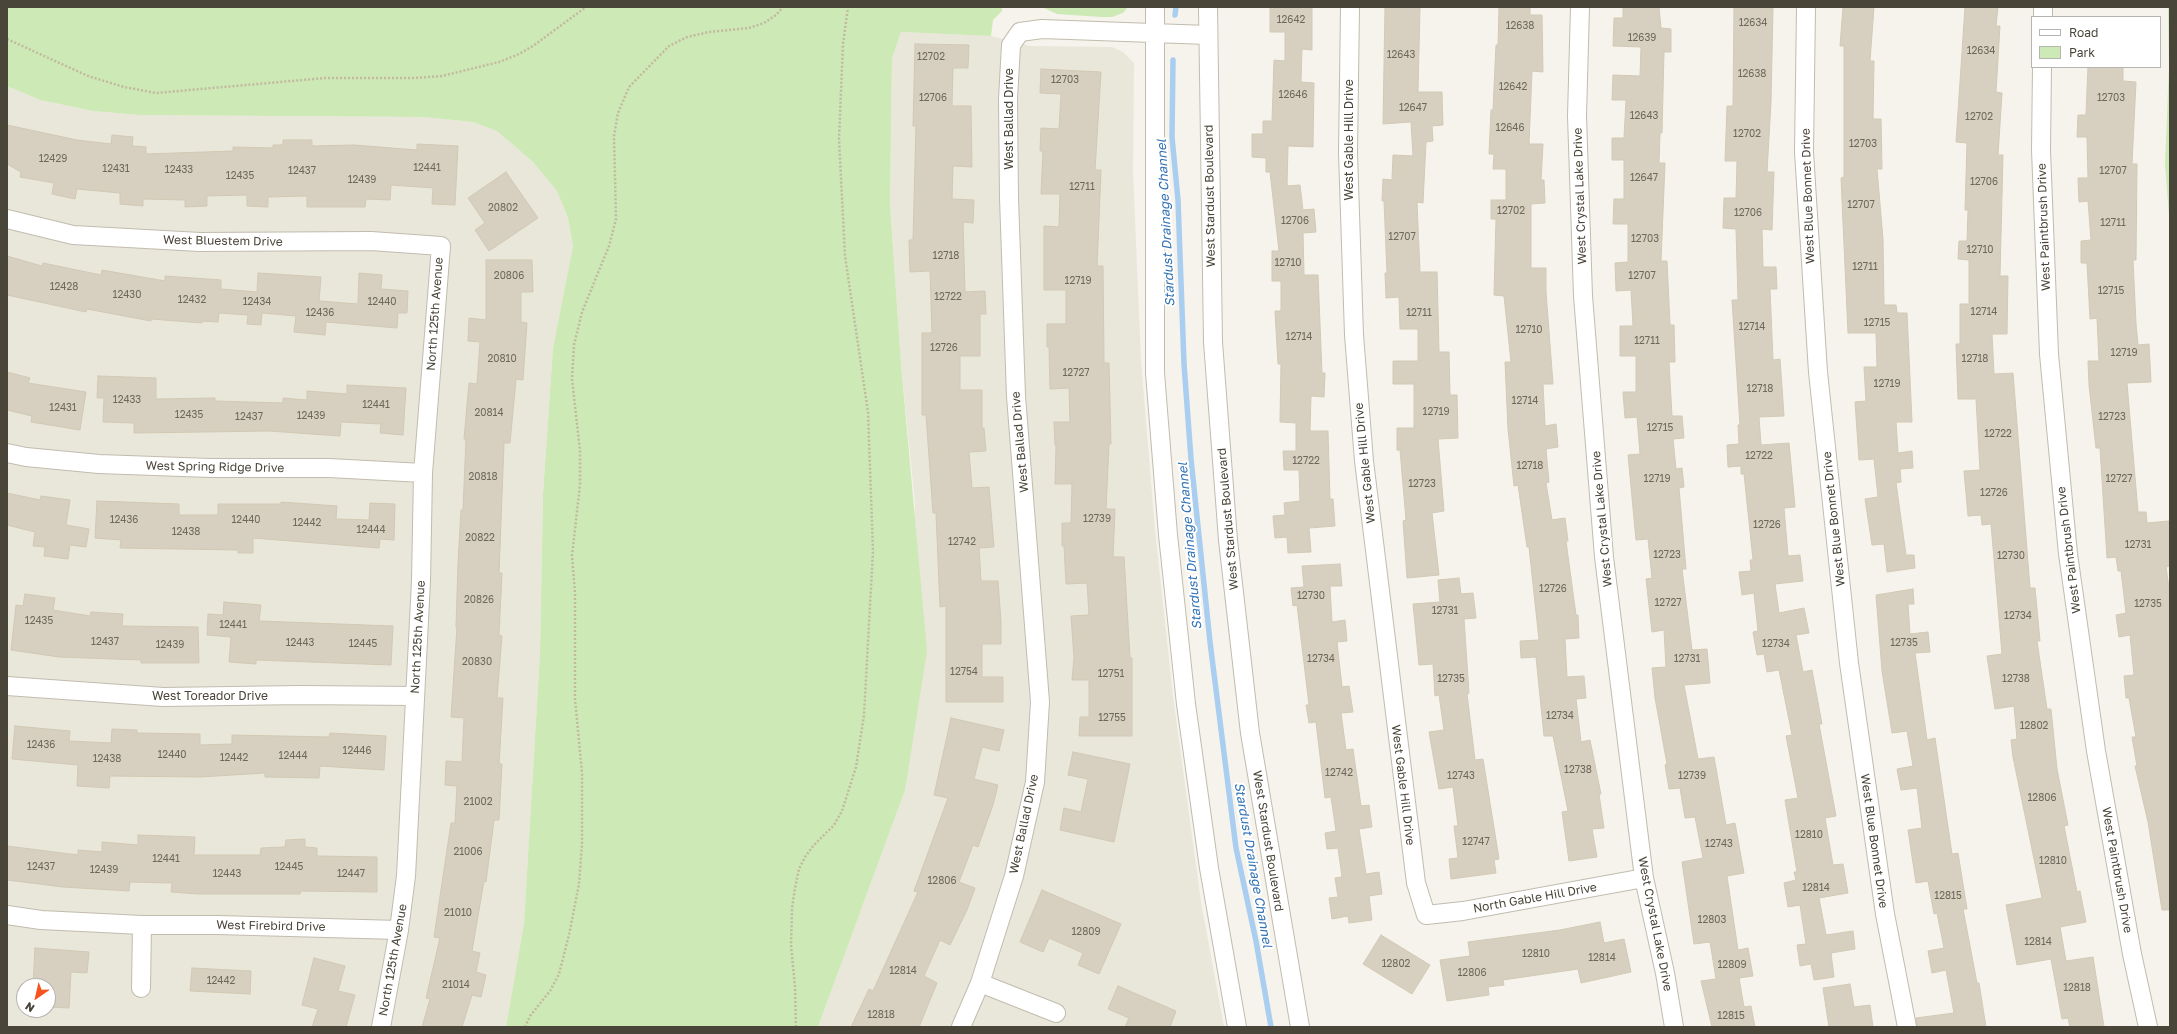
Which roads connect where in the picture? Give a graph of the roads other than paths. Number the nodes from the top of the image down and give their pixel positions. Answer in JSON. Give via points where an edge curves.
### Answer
{"nodes":[{"id":1,"x":1155,"y":7,"type":"edge"},
{"id":2,"x":1208,"y":7,"type":"edge"},
{"id":3,"x":1350,"y":7,"type":"edge"},
{"id":4,"x":1580,"y":7,"type":"edge"},
{"id":5,"x":1806,"y":7,"type":"edge"},
{"id":6,"x":1155,"y":32,"type":"junction"},
{"id":7,"x":1208,"y":35,"type":"junction"},
{"id":8,"x":2042,"y":68,"type":"edge"},
{"id":9,"x":7,"y":219,"type":"edge"},
{"id":10,"x":441,"y":246,"type":"joint"},
{"id":11,"x":7,"y":453,"type":"edge"},
{"id":12,"x":423,"y":473,"type":"junction"},
{"id":13,"x":7,"y":686,"type":"edge"},
{"id":14,"x":414,"y":696,"type":"junction"},
{"id":15,"x":1644,"y":878,"type":"junction"},
{"id":16,"x":7,"y":915,"type":"edge"},
{"id":17,"x":1426,"y":915,"type":"joint"},
{"id":18,"x":142,"y":925,"type":"junction"},
{"id":19,"x":400,"y":930,"type":"junction"},
{"id":20,"x":980,"y":983,"type":"junction"},
{"id":21,"x":141,"y":988,"type":"dead end"},
{"id":22,"x":1056,"y":1013,"type":"dead end"},
{"id":23,"x":381,"y":1027,"type":"edge"},
{"id":24,"x":961,"y":1027,"type":"edge"},
{"id":25,"x":1237,"y":1027,"type":"edge"},
{"id":26,"x":1300,"y":1027,"type":"edge"},
{"id":27,"x":1674,"y":1027,"type":"edge"},
{"id":28,"x":1907,"y":1027,"type":"edge"},
{"id":29,"x":2148,"y":1027,"type":"edge"}],
"edges":[{"from":1,"to":6,"type":"street"},
{"from":2,"to":7,"type":"street","name":"West Stardust Boulevard"},
{"from":3,"to":17,"type":"street","name":"West Gable Hill Drive","via":[[1348,161],[1354,335],[1364,461],[1416,883]]},
{"from":4,"to":15,"type":"street","name":"West Crystal Lake Drive","via":[[1577,116],[1583,296],[1604,557]]},
{"from":5,"to":28,"type":"street","name":"West Blue Bonnet Drive","via":[[1804,152],[1818,372],[1849,663],[1885,914]]},
{"from":6,"to":7,"type":"street","name":"West Ballad Drive"},
{"from":6,"to":20,"type":"street","name":"West Ballad Drive","via":[[1042,28],[1020,32],[1011,45],[1008,100],[1009,198],[1016,396],[1040,702],[1035,782],[1014,876]]},
{"from":6,"to":25,"type":"street","via":[[1155,381],[1186,704],[1208,868]]},
{"from":7,"to":26,"type":"street","name":"West Stardust Boulevard","via":[[1213,342],[1228,540],[1250,733]]},
{"from":8,"to":29,"type":"street","name":"West Paintbrush Drive","via":[[2041,150],[2049,354],[2068,554],[2096,751],[2132,954]]},
{"from":9,"to":10,"type":"street","name":"West Bluestem Drive","via":[[73,236],[200,242],[371,240]]},
{"from":10,"to":12,"type":"street","name":"North 125th Avenue"},
{"from":11,"to":12,"type":"street","name":"West Spring Ridge Drive","via":[[26,458],[98,464],[210,468],[329,468]]},
{"from":12,"to":14,"type":"street","name":"North 125th Avenue","via":[[421,581]]},
{"from":13,"to":14,"type":"street","name":"West Toreador Drive","via":[[163,697]]},
{"from":14,"to":19,"type":"street","name":"North 125th Avenue","via":[[406,876]]},
{"from":15,"to":17,"type":"street","name":"North Gable Hill Drive"},
{"from":15,"to":27,"type":"street","name":"West Crystal Lake Drive"},
{"from":16,"to":18,"type":"street","name":"West Firebird Drive","via":[[41,920]]},
{"from":18,"to":19,"type":"street","name":"West Firebird Drive"},
{"from":18,"to":21,"type":"street"},
{"from":19,"to":23,"type":"street","name":"North 125th Avenue"},
{"from":20,"to":22,"type":"street"},
{"from":20,"to":24,"type":"street","name":"West Ballad Drive"}]}
